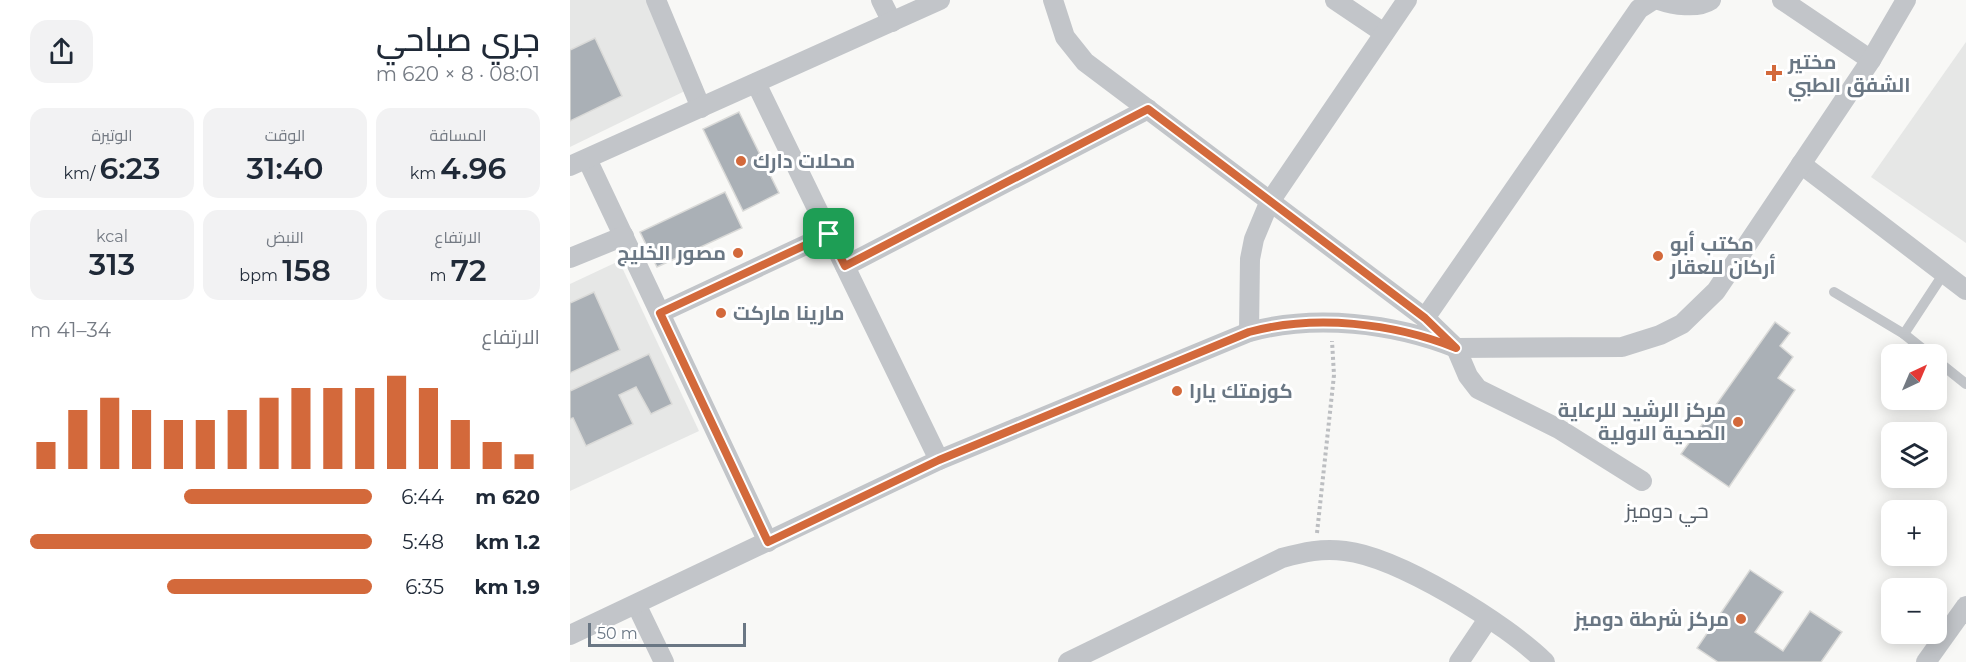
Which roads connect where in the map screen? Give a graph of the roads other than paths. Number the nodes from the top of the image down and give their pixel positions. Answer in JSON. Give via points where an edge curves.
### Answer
{"nodes":[{"id":1,"x":656,"y":0,"type":"edge"},
{"id":2,"x":881,"y":0,"type":"edge"},
{"id":3,"x":940,"y":0,"type":"edge"},
{"id":4,"x":1053,"y":0,"type":"edge"},
{"id":5,"x":1335,"y":0,"type":"edge"},
{"id":6,"x":1407,"y":0,"type":"edge"},
{"id":7,"x":1653,"y":0,"type":"edge"},
{"id":8,"x":1659,"y":0,"type":"edge"},
{"id":9,"x":1711,"y":0,"type":"edge"},
{"id":10,"x":1782,"y":0,"type":"edge"},
{"id":11,"x":1906,"y":0,"type":"edge"},
{"id":12,"x":892,"y":22,"type":"junction"},
{"id":13,"x":1384,"y":33,"type":"junction"},
{"id":14,"x":1871,"y":60,"type":"junction"},
{"id":15,"x":756,"y":83,"type":"junction"},
{"id":16,"x":701,"y":108,"type":"junction"},
{"id":17,"x":1148,"y":109,"type":"junction"},
{"id":18,"x":578,"y":163,"type":"edge"},
{"id":19,"x":1801,"y":164,"type":"junction"},
{"id":20,"x":1269,"y":203,"type":"junction"},
{"id":21,"x":829,"y":234,"type":"junction"},
{"id":22,"x":624,"y":236,"type":"junction"},
{"id":23,"x":570,"y":258,"type":"edge"},
{"id":24,"x":845,"y":266,"type":"junction"},
{"id":25,"x":1944,"y":273,"type":"junction"},
{"id":26,"x":1966,"y":290,"type":"edge"},
{"id":27,"x":1834,"y":292,"type":"dead end"},
{"id":28,"x":660,"y":313,"type":"junction"},
{"id":29,"x":1425,"y":318,"type":"junction"},
{"id":30,"x":1249,"y":332,"type":"junction"},
{"id":31,"x":1904,"y":334,"type":"junction"},
{"id":32,"x":1916,"y":344,"type":"edge"},
{"id":33,"x":1456,"y":348,"type":"junction"},
{"id":34,"x":1947,"y":369,"type":"edge"},
{"id":35,"x":1966,"y":384,"type":"edge"},
{"id":36,"x":939,"y":460,"type":"junction"},
{"id":37,"x":1642,"y":481,"type":"dead end"},
{"id":38,"x":768,"y":542,"type":"junction"},
{"id":39,"x":637,"y":606,"type":"junction"},
{"id":40,"x":1966,"y":606,"type":"edge"},
{"id":41,"x":1488,"y":619,"type":"junction"},
{"id":42,"x":570,"y":635,"type":"edge"},
{"id":43,"x":664,"y":662,"type":"edge"},
{"id":44,"x":1068,"y":662,"type":"edge"},
{"id":45,"x":1460,"y":662,"type":"edge"},
{"id":46,"x":1545,"y":662,"type":"edge"},
{"id":47,"x":1926,"y":662,"type":"edge"}],
"edges":[{"from":1,"to":16,"type":"street"},
{"from":2,"to":12,"type":"street"},
{"from":3,"to":12,"type":"street"},
{"from":4,"to":17,"type":"street","via":[[1065,37],[1084,62]]},
{"from":5,"to":13,"type":"street"},
{"from":6,"to":13,"type":"street"},
{"from":7,"to":29,"type":"street","via":[[1639,9]]},
{"from":8,"to":9,"type":"street","via":[[1674,5],[1706,4]]},
{"from":10,"to":14,"type":"street"},
{"from":11,"to":14,"type":"street"},
{"from":12,"to":15,"type":"street"},
{"from":13,"to":20,"type":"street"},
{"from":14,"to":19,"type":"street"},
{"from":15,"to":16,"type":"street"},
{"from":15,"to":21,"type":"street"},
{"from":16,"to":18,"type":"street"},
{"from":17,"to":20,"type":"street"},
{"from":17,"to":24,"type":"street"},
{"from":18,"to":22,"type":"street"},
{"from":19,"to":25,"type":"street"},
{"from":19,"to":33,"type":"street","via":[[1716,291],[1674,330],[1622,346]]},
{"from":20,"to":29,"type":"street"},
{"from":20,"to":30,"type":"street","via":[[1250,259]]},
{"from":21,"to":24,"type":"street"},
{"from":21,"to":28,"type":"street"},
{"from":22,"to":23,"type":"street"},
{"from":22,"to":28,"type":"street"},
{"from":24,"to":36,"type":"street"},
{"from":25,"to":26,"type":"street"},
{"from":25,"to":31,"type":"lane"},
{"from":27,"to":31,"type":"lane"},
{"from":28,"to":38,"type":"street"},
{"from":29,"to":33,"type":"street"},
{"from":30,"to":33,"type":"street","via":[[1298,323],[1332,324],[1400,332]]},
{"from":30,"to":36,"type":"street"},
{"from":31,"to":32,"type":"lane"},
{"from":33,"to":37,"type":"street","via":[[1478,389],[1559,429]]},
{"from":34,"to":35,"type":"lane"},
{"from":36,"to":38,"type":"street"},
{"from":38,"to":39,"type":"street"},
{"from":39,"to":42,"type":"street"},
{"from":39,"to":43,"type":"street"},
{"from":40,"to":47,"type":"street"},
{"from":41,"to":44,"type":"street","via":[[1408,571],[1347,551],[1315,549],[1282,558]]},
{"from":41,"to":45,"type":"street"},
{"from":41,"to":46,"type":"street"}]}
